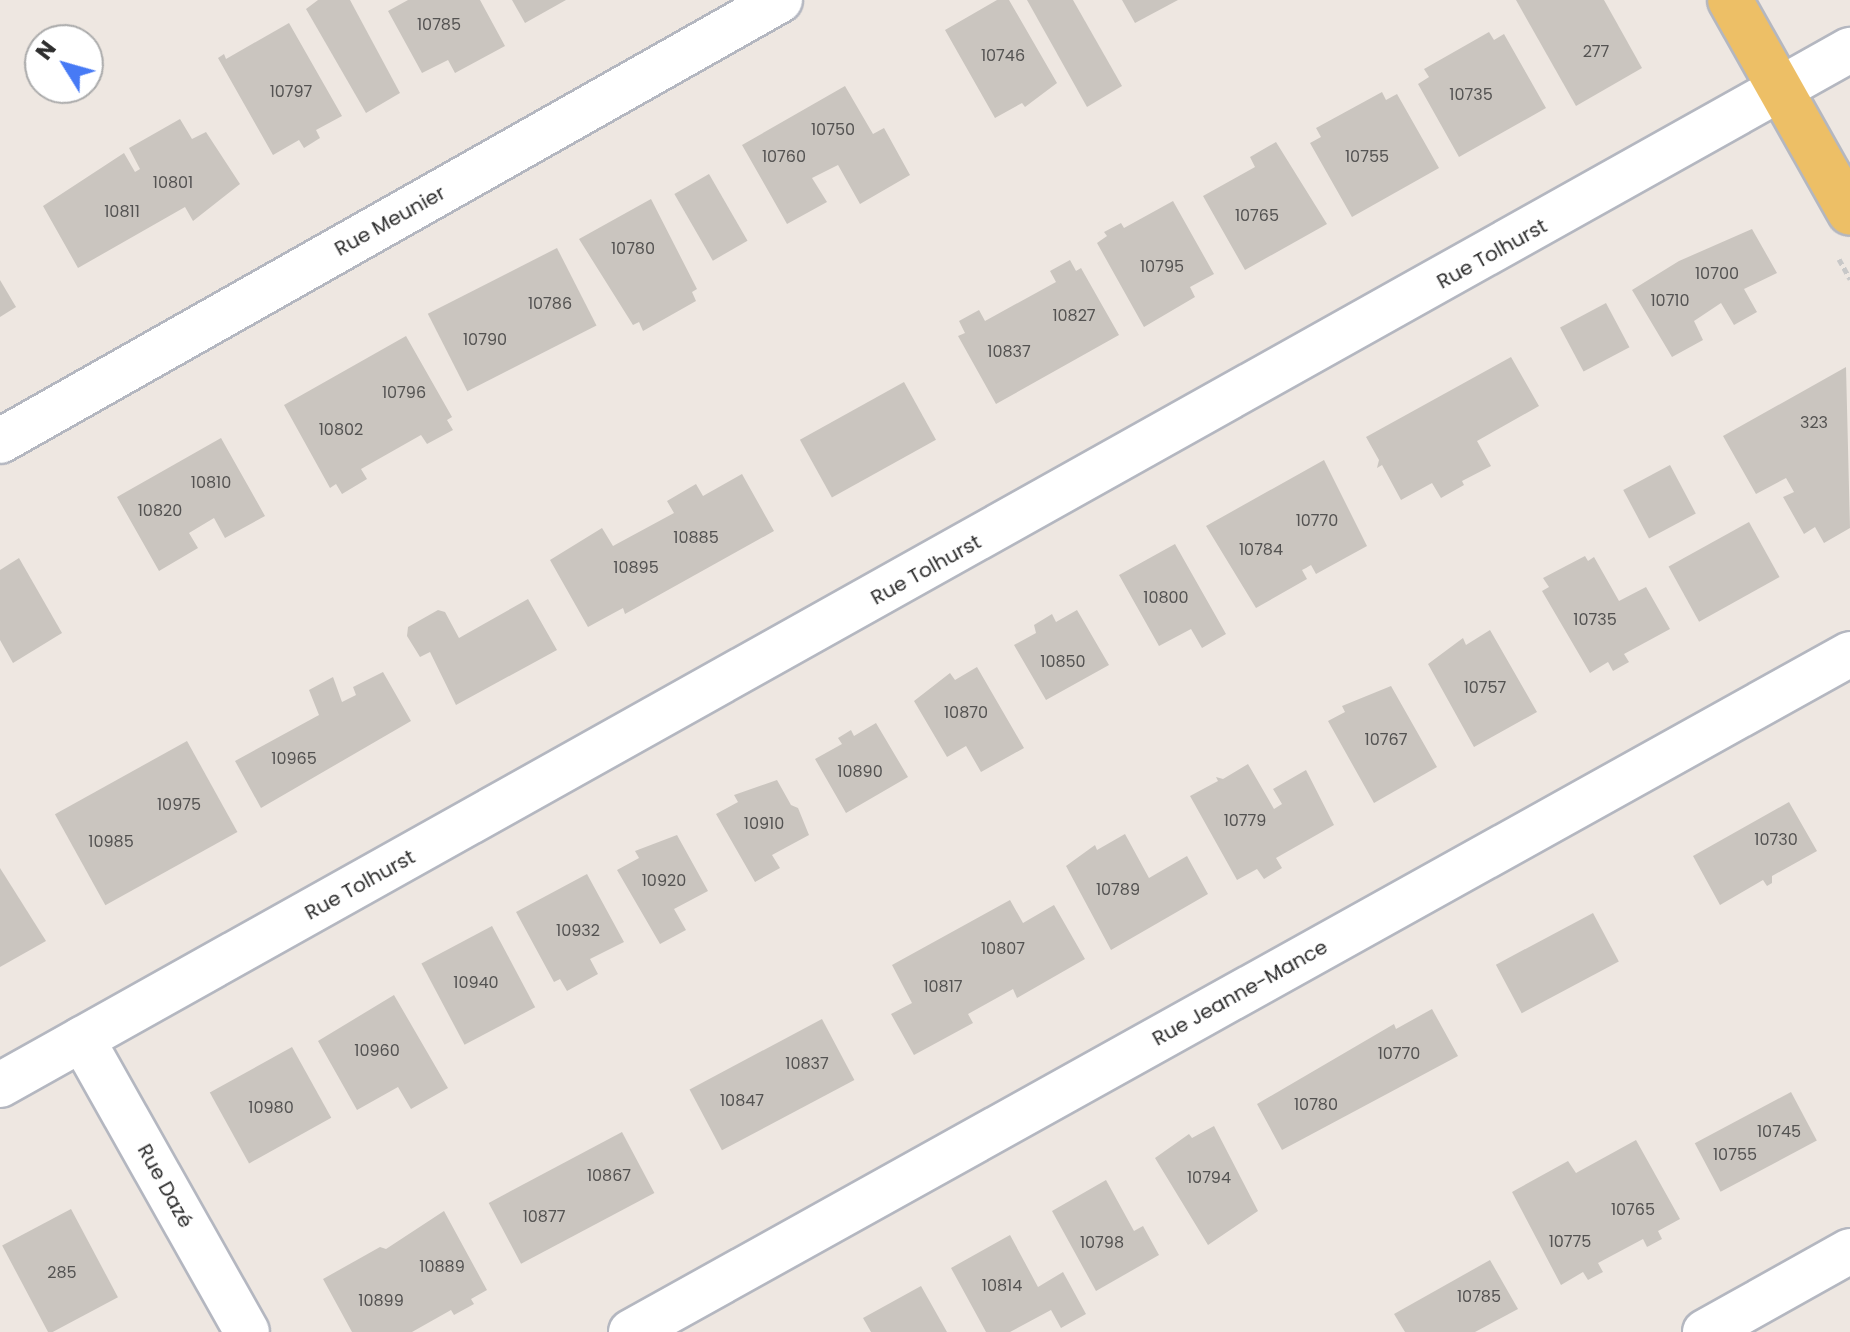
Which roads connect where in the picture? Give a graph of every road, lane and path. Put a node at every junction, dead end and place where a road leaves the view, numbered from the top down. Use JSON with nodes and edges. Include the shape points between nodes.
{"nodes":[{"id":1,"x":780,"y":0,"type":"edge"},
{"id":2,"x":1730,"y":0,"type":"edge"},
{"id":3,"x":1850,"y":50,"type":"edge"},
{"id":4,"x":1781,"y":89,"type":"junction"},
{"id":5,"x":1850,"y":213,"type":"edge"},
{"id":6,"x":0,"y":441,"type":"edge"},
{"id":7,"x":1850,"y":654,"type":"edge"},
{"id":8,"x":82,"y":1039,"type":"junction"},
{"id":9,"x":0,"y":1085,"type":"edge"},
{"id":10,"x":1850,"y":1251,"type":"edge"},
{"id":11,"x":247,"y":1332,"type":"edge"},
{"id":12,"x":631,"y":1332,"type":"edge"},
{"id":13,"x":1705,"y":1332,"type":"edge"}],
"edges":[{"from":1,"to":6,"type":"street","name":"Rue Meunier"},
{"from":2,"to":4,"type":"main road"},
{"from":3,"to":4,"type":"street","name":"Rue Tolhurst"},
{"from":4,"to":5,"type":"main road"},
{"from":4,"to":8,"type":"street","name":"Rue Tolhurst"},
{"from":7,"to":12,"type":"street","name":"Rue Jeanne-Mance"},
{"from":8,"to":9,"type":"street","name":"Rue Tolhurst"},
{"from":8,"to":11,"type":"street","name":"Rue Dazé"},
{"from":10,"to":13,"type":"street"}]}
